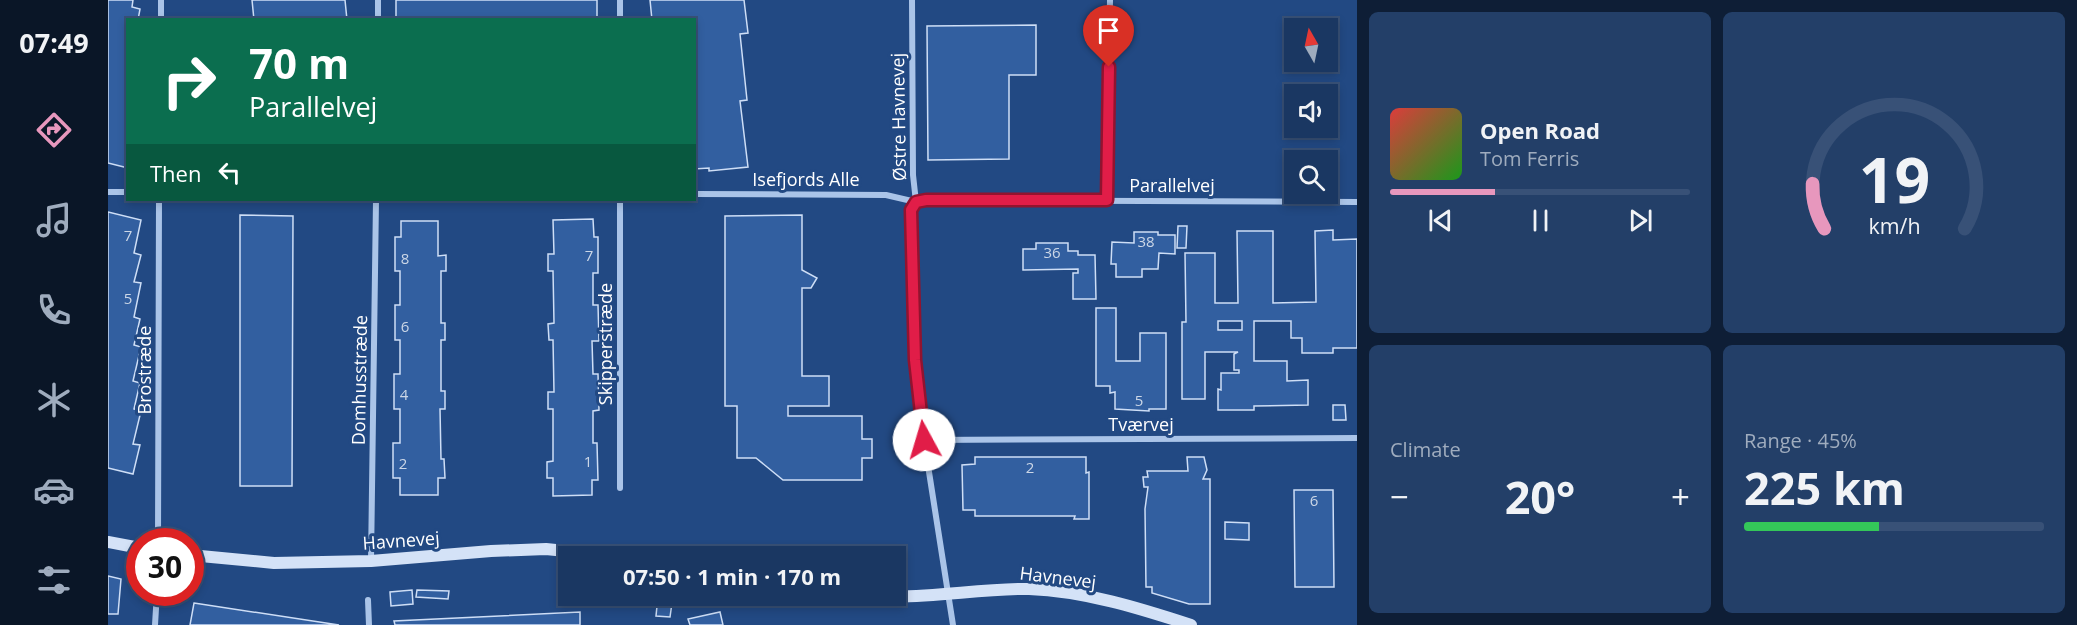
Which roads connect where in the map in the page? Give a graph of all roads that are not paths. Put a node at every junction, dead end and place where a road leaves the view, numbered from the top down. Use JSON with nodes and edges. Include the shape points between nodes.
{"nodes":[{"id":1,"x":161,"y":0,"type":"edge"},
{"id":2,"x":378,"y":0,"type":"edge"},
{"id":3,"x":620,"y":0,"type":"edge"},
{"id":4,"x":912,"y":0,"type":"edge"},
{"id":5,"x":1110,"y":0,"type":"edge"},
{"id":6,"x":161,"y":18,"type":"edge"},
{"id":7,"x":378,"y":18,"type":"edge"},
{"id":8,"x":620,"y":18,"type":"edge"},
{"id":9,"x":108,"y":192,"type":"edge"},
{"id":10,"x":126,"y":192,"type":"edge"},
{"id":11,"x":696,"y":194,"type":"edge"},
{"id":12,"x":1107,"y":200,"type":"junction"},
{"id":13,"x":159,"y":201,"type":"edge"},
{"id":14,"x":376,"y":201,"type":"edge"},
{"id":15,"x":620,"y":201,"type":"edge"},
{"id":16,"x":916,"y":202,"type":"junction"},
{"id":17,"x":1357,"y":202,"type":"edge"},
{"id":18,"x":1357,"y":438,"type":"edge"},
{"id":19,"x":924,"y":440,"type":"junction"},
{"id":20,"x":620,"y":488,"type":"dead end"},
{"id":21,"x":158,"y":528,"type":"edge"},
{"id":22,"x":108,"y":542,"type":"edge"},
{"id":23,"x":126,"y":545,"type":"edge"},
{"id":24,"x":558,"y":550,"type":"edge"},
{"id":25,"x":204,"y":556,"type":"edge"},
{"id":26,"x":371,"y":561,"type":"junction"},
{"id":27,"x":947,"y":594,"type":"junction"},
{"id":28,"x":906,"y":595,"type":"edge"},
{"id":29,"x":368,"y":600,"type":"dead end"},
{"id":30,"x":156,"y":606,"type":"edge"},
{"id":31,"x":155,"y":625,"type":"edge"},
{"id":32,"x":369,"y":625,"type":"edge"},
{"id":33,"x":953,"y":625,"type":"edge"},
{"id":34,"x":1191,"y":625,"type":"edge"}],
"edges":[{"from":1,"to":6,"type":"street"},
{"from":2,"to":7,"type":"street"},
{"from":3,"to":8,"type":"street"},
{"from":4,"to":16,"type":"street","name":"Østre Havnevej"},
{"from":5,"to":12,"type":"street"},
{"from":9,"to":10,"type":"street"},
{"from":11,"to":16,"type":"street","name":"Isefjords Alle","via":[[886,195]]},
{"from":12,"to":16,"type":"street","name":"Parallelvej"},
{"from":12,"to":17,"type":"street","name":"Parallelvej"},
{"from":13,"to":21,"type":"street","name":"Brostræde"},
{"from":14,"to":26,"type":"street","name":"Domhusstræde"},
{"from":15,"to":20,"type":"street","name":"Skipperstræde"},
{"from":16,"to":19,"type":"street","name":"Østre Havnevej","via":[[911,210],[915,360]]},
{"from":18,"to":19,"type":"street","name":"Tværvej"},
{"from":19,"to":27,"type":"street","name":"Østre Havnevej"},
{"from":22,"to":23,"type":"street"},
{"from":24,"to":26,"type":"street","name":"Havnevej","via":[[491,551]]},
{"from":25,"to":26,"type":"street","name":"Havnevej","via":[[274,563]]},
{"from":27,"to":28,"type":"street","name":"Havnevej"},
{"from":27,"to":33,"type":"street","name":"Østre Havnevej"},
{"from":27,"to":34,"type":"street","name":"Havnevej","via":[[1010,589],[1051,591],[1128,605]]},
{"from":29,"to":32,"type":"street"},
{"from":30,"to":31,"type":"street"}]}
